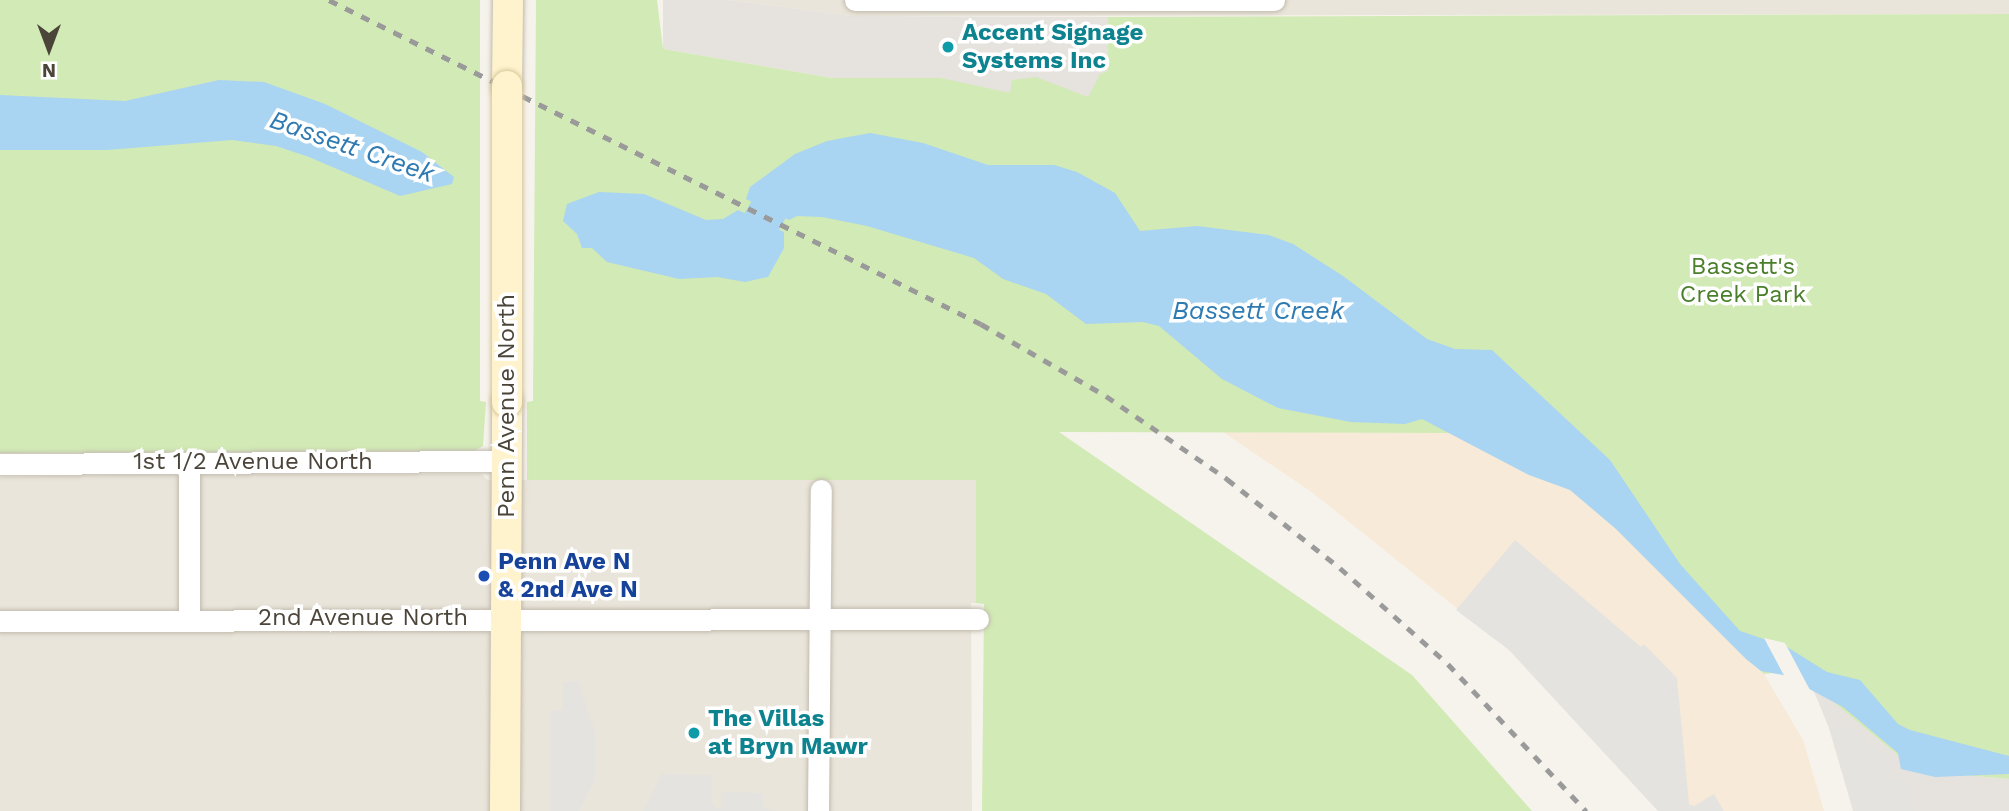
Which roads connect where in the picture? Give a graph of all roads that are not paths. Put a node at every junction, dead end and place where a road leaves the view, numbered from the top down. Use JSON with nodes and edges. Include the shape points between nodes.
{"nodes":[{"id":1,"x":508,"y":0,"type":"edge"},
{"id":2,"x":855,"y":0,"type":"edge"},
{"id":3,"x":1139,"y":0,"type":"edge"},
{"id":4,"x":1274,"y":0,"type":"edge"},
{"id":5,"x":506,"y":461,"type":"junction"},
{"id":6,"x":189,"y":462,"type":"junction"},
{"id":7,"x":0,"y":464,"type":"edge"},
{"id":8,"x":821,"y":490,"type":"dead end"},
{"id":9,"x":506,"y":617,"type":"junction"},
{"id":10,"x":819,"y":617,"type":"junction"},
{"id":11,"x":189,"y":619,"type":"junction"},
{"id":12,"x":978,"y":619,"type":"dead end"},
{"id":13,"x":0,"y":621,"type":"edge"},
{"id":14,"x":505,"y":811,"type":"edge"},
{"id":15,"x":818,"y":811,"type":"edge"}],
"edges":[{"from":1,"to":5,"type":"main road","name":"Penn Avenue North","bridge":true},
{"from":2,"to":3,"type":"street"},
{"from":3,"to":4,"type":"street"},
{"from":5,"to":6,"type":"street","name":"1st 1/2 Avenue North"},
{"from":5,"to":9,"type":"main road","name":"Penn Avenue North"},
{"from":6,"to":7,"type":"street","name":"1st 1/2 Avenue North"},
{"from":6,"to":11,"type":"street"},
{"from":8,"to":10,"type":"street"},
{"from":9,"to":10,"type":"street","name":"2nd Avenue North"},
{"from":9,"to":11,"type":"street","name":"2nd Avenue North"},
{"from":9,"to":14,"type":"main road","name":"Penn Avenue North"},
{"from":10,"to":12,"type":"street","name":"2nd Avenue North"},
{"from":10,"to":15,"type":"street"},
{"from":11,"to":13,"type":"street","name":"2nd Avenue North"}]}
